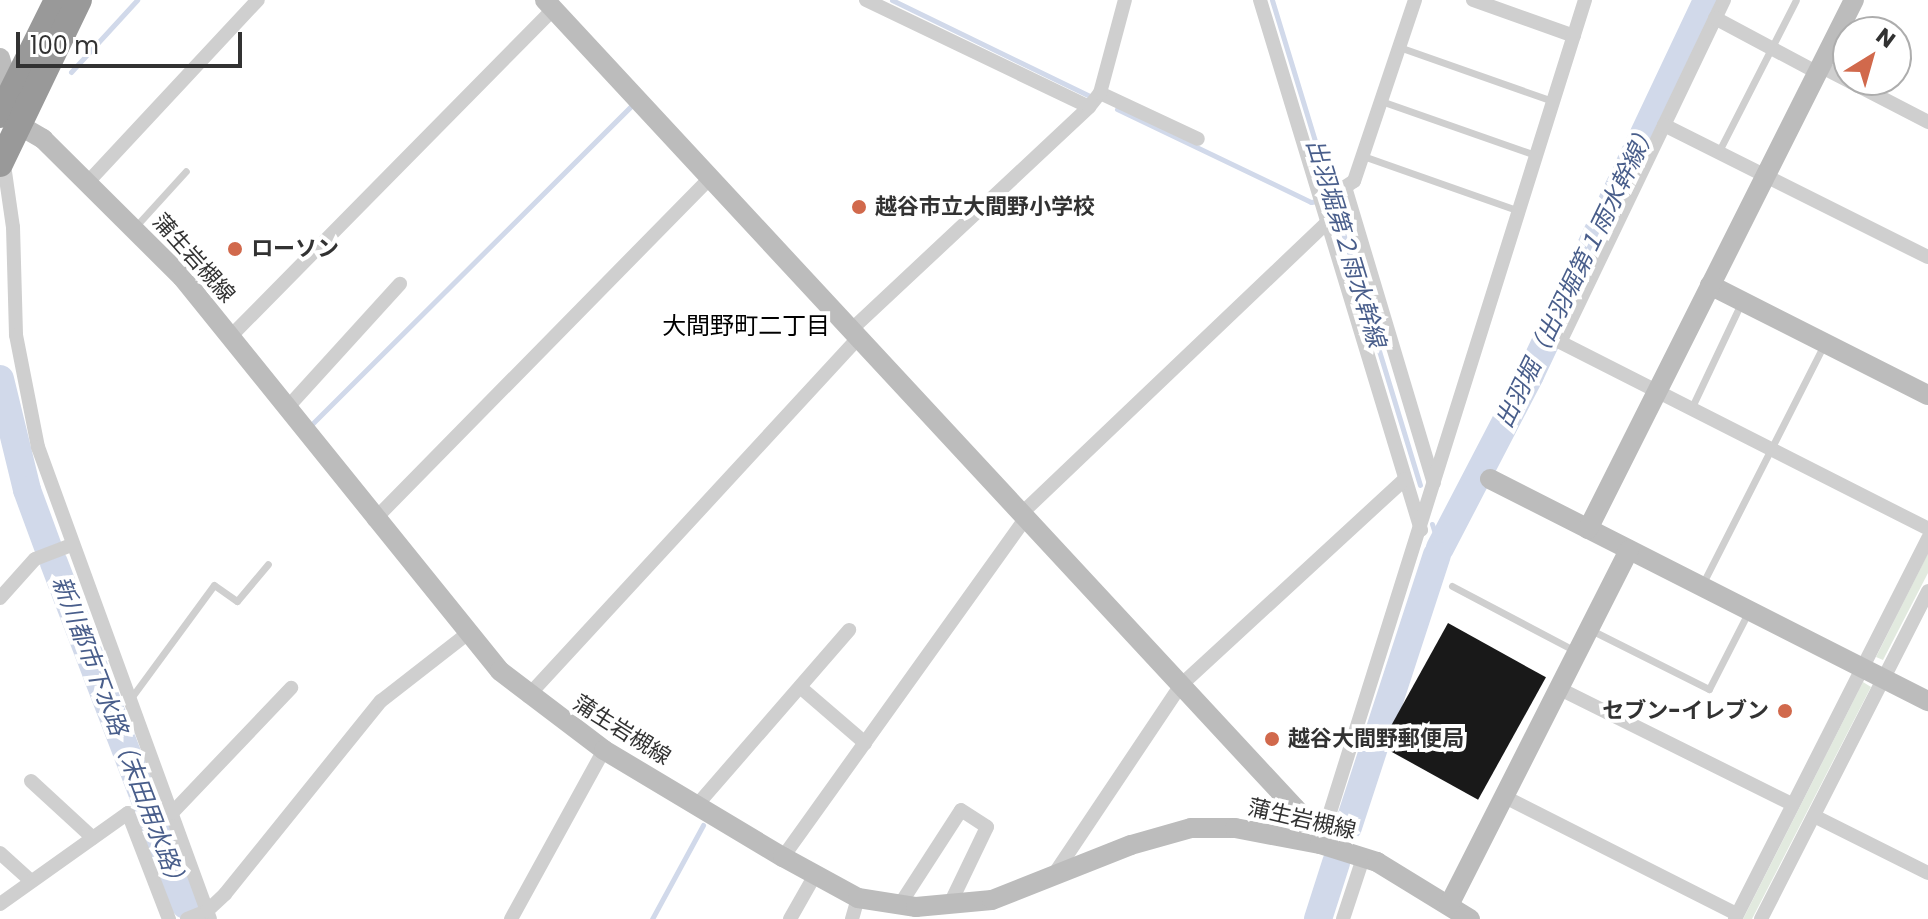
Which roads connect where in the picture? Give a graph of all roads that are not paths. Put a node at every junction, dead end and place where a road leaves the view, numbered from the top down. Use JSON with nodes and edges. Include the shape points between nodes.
{"nodes":[{"id":1,"x":57,"y":0,"type":"edge"},
{"id":2,"x":79,"y":0,"type":"edge"},
{"id":3,"x":258,"y":0,"type":"edge"},
{"id":4,"x":1125,"y":0,"type":"edge"},
{"id":5,"x":1260,"y":0,"type":"edge"},
{"id":6,"x":1415,"y":0,"type":"edge"},
{"id":7,"x":1473,"y":0,"type":"edge"},
{"id":8,"x":1585,"y":0,"type":"edge"},
{"id":9,"x":1724,"y":0,"type":"edge"},
{"id":10,"x":1796,"y":0,"type":"edge"},
{"id":11,"x":1854,"y":0,"type":"edge"},
{"id":12,"x":871,"y":1,"type":"edge"},
{"id":13,"x":549,"y":4,"type":"edge"},
{"id":14,"x":1715,"y":18,"type":"junction"},
{"id":15,"x":1574,"y":36,"type":"junction"},
{"id":16,"x":1399,"y":47,"type":"junction"},
{"id":17,"x":1771,"y":49,"type":"junction"},
{"id":18,"x":0,"y":58,"type":"edge"},
{"id":19,"x":1818,"y":69,"type":"junction"},
{"id":20,"x":1100,"y":93,"type":"junction"},
{"id":21,"x":1381,"y":101,"type":"junction"},
{"id":22,"x":1554,"y":102,"type":"junction"},
{"id":23,"x":1089,"y":107,"type":"junction"},
{"id":24,"x":10,"y":111,"type":"edge"},
{"id":25,"x":1928,"y":122,"type":"edge"},
{"id":26,"x":1664,"y":125,"type":"junction"},
{"id":27,"x":1198,"y":139,"type":"dead end"},
{"id":28,"x":1719,"y":152,"type":"junction"},
{"id":29,"x":1363,"y":156,"type":"junction"},
{"id":30,"x":1538,"y":156,"type":"junction"},
{"id":31,"x":1,"y":161,"type":"edge"},
{"id":32,"x":186,"y":171,"type":"dead end"},
{"id":33,"x":1765,"y":176,"type":"junction"},
{"id":34,"x":710,"y":178,"type":"junction"},
{"id":35,"x":88,"y":182,"type":"junction"},
{"id":36,"x":1521,"y":212,"type":"junction"},
{"id":37,"x":1326,"y":224,"type":"junction"},
{"id":38,"x":135,"y":227,"type":"junction"},
{"id":39,"x":1928,"y":257,"type":"edge"},
{"id":40,"x":400,"y":284,"type":"dead end"},
{"id":41,"x":1710,"y":285,"type":"junction"},
{"id":42,"x":6,"y":299,"type":"edge"},
{"id":43,"x":1742,"y":301,"type":"junction"},
{"id":44,"x":856,"y":333,"type":"junction"},
{"id":45,"x":230,"y":337,"type":"junction"},
{"id":46,"x":1825,"y":343,"type":"junction"},
{"id":47,"x":1656,"y":390,"type":"junction"},
{"id":48,"x":1928,"y":395,"type":"edge"},
{"id":49,"x":287,"y":408,"type":"junction"},
{"id":50,"x":1691,"y":409,"type":"junction"},
{"id":51,"x":1770,"y":449,"type":"junction"},
{"id":52,"x":1405,"y":479,"type":"junction"},
{"id":53,"x":1490,"y":479,"type":"dead end"},
{"id":54,"x":1435,"y":484,"type":"junction"},
{"id":55,"x":1024,"y":515,"type":"junction"},
{"id":56,"x":374,"y":520,"type":"junction"},
{"id":57,"x":1588,"y":529,"type":"junction"},
{"id":58,"x":1928,"y":529,"type":"edge"},
{"id":59,"x":1421,"y":531,"type":"junction"},
{"id":60,"x":1928,"y":538,"type":"edge"},
{"id":61,"x":71,"y":545,"type":"junction"},
{"id":62,"x":1629,"y":550,"type":"junction"},
{"id":63,"x":268,"y":564,"type":"dead end"},
{"id":64,"x":1452,"y":586,"type":"dead end"},
{"id":65,"x":1701,"y":587,"type":"junction"},
{"id":66,"x":1928,"y":591,"type":"edge"},
{"id":67,"x":0,"y":598,"type":"edge"},
{"id":68,"x":1749,"y":611,"type":"junction"},
{"id":69,"x":1589,"y":629,"type":"junction"},
{"id":70,"x":849,"y":630,"type":"dead end"},
{"id":71,"x":467,"y":634,"type":"junction"},
{"id":72,"x":1577,"y":652,"type":"junction"},
{"id":73,"x":1863,"y":668,"type":"junction"},
{"id":74,"x":1883,"y":678,"type":"junction"},
{"id":75,"x":1181,"y":685,"type":"junction"},
{"id":76,"x":800,"y":687,"type":"junction"},
{"id":77,"x":291,"y":688,"type":"dead end"},
{"id":78,"x":1558,"y":688,"type":"junction"},
{"id":79,"x":528,"y":696,"type":"junction"},
{"id":80,"x":130,"y":700,"type":"junction"},
{"id":81,"x":1928,"y":701,"type":"edge"},
{"id":82,"x":865,"y":743,"type":"junction"},
{"id":83,"x":604,"y":750,"type":"junction"},
{"id":84,"x":31,"y":781,"type":"dead end"},
{"id":85,"x":1503,"y":796,"type":"junction"},
{"id":86,"x":1792,"y":804,"type":"junction"},
{"id":87,"x":697,"y":805,"type":"junction"},
{"id":88,"x":172,"y":813,"type":"junction"},
{"id":89,"x":1814,"y":816,"type":"junction"},
{"id":90,"x":93,"y":838,"type":"junction"},
{"id":91,"x":1319,"y":844,"type":"junction"},
{"id":92,"x":0,"y":853,"type":"edge"},
{"id":93,"x":783,"y":857,"type":"junction"},
{"id":94,"x":1363,"y":858,"type":"junction"},
{"id":95,"x":1928,"y":873,"type":"edge"},
{"id":96,"x":815,"y":875,"type":"junction"},
{"id":97,"x":1053,"y":876,"type":"junction"},
{"id":98,"x":31,"y":881,"type":"junction"},
{"id":99,"x":858,"y":898,"type":"junction"},
{"id":100,"x":0,"y":904,"type":"edge"},
{"id":101,"x":950,"y":904,"type":"junction"},
{"id":102,"x":1449,"y":905,"type":"junction"},
{"id":103,"x":899,"y":906,"type":"junction"},
{"id":104,"x":209,"y":915,"type":"edge"},
{"id":105,"x":1736,"y":917,"type":"edge"},
{"id":106,"x":169,"y":919,"type":"edge"},
{"id":107,"x":187,"y":919,"type":"edge"},
{"id":108,"x":511,"y":919,"type":"edge"},
{"id":109,"x":790,"y":919,"type":"edge"},
{"id":110,"x":852,"y":919,"type":"edge"},
{"id":111,"x":1343,"y":919,"type":"edge"},
{"id":112,"x":1470,"y":919,"type":"edge"},
{"id":113,"x":1761,"y":919,"type":"edge"}],
"edges":[{"from":1,"to":24,"type":"highway"},
{"from":2,"to":24,"type":"highway"},
{"from":3,"to":35,"type":"street"},
{"from":4,"to":20,"type":"street"},
{"from":5,"to":37,"type":"street"},
{"from":6,"to":16,"type":"street"},
{"from":7,"to":15,"type":"street"},
{"from":8,"to":15,"type":"street"},
{"from":9,"to":14,"type":"street"},
{"from":10,"to":17,"type":"lane"},
{"from":11,"to":19,"type":"street"},
{"from":12,"to":23,"type":"street"},
{"from":13,"to":34,"type":"street"},
{"from":13,"to":45,"type":"street"},
{"from":14,"to":17,"type":"street"},
{"from":14,"to":26,"type":"street"},
{"from":15,"to":22,"type":"street"},
{"from":16,"to":21,"type":"street"},
{"from":16,"to":22,"type":"lane"},
{"from":17,"to":19,"type":"street"},
{"from":17,"to":28,"type":"lane"},
{"from":18,"to":24,"type":"street"},
{"from":19,"to":25,"type":"street"},
{"from":19,"to":33,"type":"street"},
{"from":20,"to":23,"type":"street"},
{"from":20,"to":27,"type":"street"},
{"from":21,"to":29,"type":"street"},
{"from":21,"to":30,"type":"lane"},
{"from":22,"to":30,"type":"street"},
{"from":23,"to":44,"type":"street"},
{"from":24,"to":31,"type":"highway"},
{"from":24,"to":35,"type":"street","name":"蒲生岩槻線"},
{"from":26,"to":28,"type":"street"},
{"from":26,"to":47,"type":"street","via":[[1560,342]]},
{"from":28,"to":33,"type":"street"},
{"from":29,"to":36,"type":"lane"},
{"from":29,"to":54,"type":"street","via":[[1354,181],[1345,187]]},
{"from":30,"to":36,"type":"street"},
{"from":31,"to":42,"type":"street","via":[[13,227]]},
{"from":32,"to":38,"type":"lane"},
{"from":33,"to":39,"type":"street"},
{"from":33,"to":41,"type":"street"},
{"from":34,"to":44,"type":"street"},
{"from":34,"to":56,"type":"street"},
{"from":35,"to":38,"type":"street","name":"蒲生岩槻線"},
{"from":36,"to":54,"type":"street"},
{"from":37,"to":52,"type":"street"},
{"from":37,"to":55,"type":"street"},
{"from":38,"to":45,"type":"street","name":"蒲生岩槻線"},
{"from":40,"to":49,"type":"street"},
{"from":41,"to":43,"type":"street"},
{"from":41,"to":47,"type":"street"},
{"from":42,"to":61,"type":"street","via":[[27,403]]},
{"from":43,"to":46,"type":"street"},
{"from":43,"to":50,"type":"lane"},
{"from":44,"to":55,"type":"street"},
{"from":44,"to":79,"type":"street"},
{"from":45,"to":49,"type":"street","name":"蒲生岩槻線"},
{"from":46,"to":48,"type":"street"},
{"from":46,"to":51,"type":"lane"},
{"from":47,"to":50,"type":"street"},
{"from":47,"to":57,"type":"street"},
{"from":49,"to":56,"type":"street","name":"蒲生岩槻線"},
{"from":50,"to":51,"type":"street"},
{"from":51,"to":58,"type":"street"},
{"from":51,"to":65,"type":"lane"},
{"from":52,"to":59,"type":"street"},
{"from":52,"to":75,"type":"street"},
{"from":53,"to":57,"type":"street"},
{"from":54,"to":59,"type":"street"},
{"from":55,"to":75,"type":"street"},
{"from":55,"to":82,"type":"street"},
{"from":56,"to":71,"type":"street","name":"蒲生岩槻線"},
{"from":57,"to":62,"type":"street"},
{"from":59,"to":91,"type":"street"},
{"from":60,"to":73,"type":"street"},
{"from":61,"to":67,"type":"street","via":[[35,559]]},
{"from":61,"to":80,"type":"street"},
{"from":62,"to":65,"type":"street"},
{"from":62,"to":69,"type":"street"},
{"from":63,"to":80,"type":"lane","via":[[237,601],[214,585]]},
{"from":64,"to":72,"type":"lane"},
{"from":65,"to":68,"type":"street"},
{"from":66,"to":74,"type":"street"},
{"from":68,"to":69,"type":"lane","via":[[1709,689]]},
{"from":68,"to":73,"type":"street"},
{"from":69,"to":72,"type":"street"},
{"from":70,"to":76,"type":"street"},
{"from":71,"to":79,"type":"street","name":"蒲生岩槻線"},
{"from":71,"to":104,"type":"street","via":[[381,701]]},
{"from":72,"to":78,"type":"street"},
{"from":73,"to":74,"type":"street"},
{"from":73,"to":86,"type":"street"},
{"from":74,"to":81,"type":"street"},
{"from":74,"to":89,"type":"street"},
{"from":75,"to":91,"type":"street","via":[[1314,829]]},
{"from":75,"to":97,"type":"street"},
{"from":76,"to":82,"type":"street"},
{"from":76,"to":87,"type":"street"},
{"from":77,"to":88,"type":"street"},
{"from":78,"to":85,"type":"street"},
{"from":78,"to":86,"type":"street"},
{"from":79,"to":83,"type":"street","name":"蒲生岩槻線"},
{"from":80,"to":88,"type":"street"},
{"from":82,"to":93,"type":"street"},
{"from":83,"to":87,"type":"street","name":"蒲生岩槻線"},
{"from":83,"to":108,"type":"street"},
{"from":84,"to":90,"type":"street"},
{"from":85,"to":102,"type":"street"},
{"from":85,"to":105,"type":"street"},
{"from":86,"to":105,"type":"street"},
{"from":87,"to":93,"type":"street","name":"蒲生岩槻線"},
{"from":88,"to":104,"type":"street"},
{"from":89,"to":95,"type":"street"},
{"from":89,"to":113,"type":"street"},
{"from":90,"to":98,"type":"street"},
{"from":90,"to":106,"type":"street","via":[[128,813]]},
{"from":91,"to":94,"type":"street","name":"蒲生岩槻線"},
{"from":91,"to":97,"type":"street","name":"蒲生岩槻線","via":[[1267,831],[1191,828]]},
{"from":92,"to":98,"type":"street"},
{"from":93,"to":96,"type":"street","name":"蒲生岩槻線"},
{"from":94,"to":102,"type":"street","name":"蒲生岩槻線"},
{"from":94,"to":111,"type":"street"},
{"from":96,"to":99,"type":"street","name":"蒲生岩槻線"},
{"from":96,"to":109,"type":"street"},
{"from":97,"to":101,"type":"street","name":"蒲生岩槻線","via":[[992,900]]},
{"from":98,"to":100,"type":"street"},
{"from":99,"to":103,"type":"street","name":"蒲生岩槻線"},
{"from":99,"to":110,"type":"street"},
{"from":101,"to":103,"type":"street","name":"蒲生岩槻線"},
{"from":101,"to":103,"type":"street","via":[[987,827],[961,810]]},
{"from":102,"to":112,"type":"street","name":"蒲生岩槻線"},
{"from":104,"to":107,"type":"street"}]}
